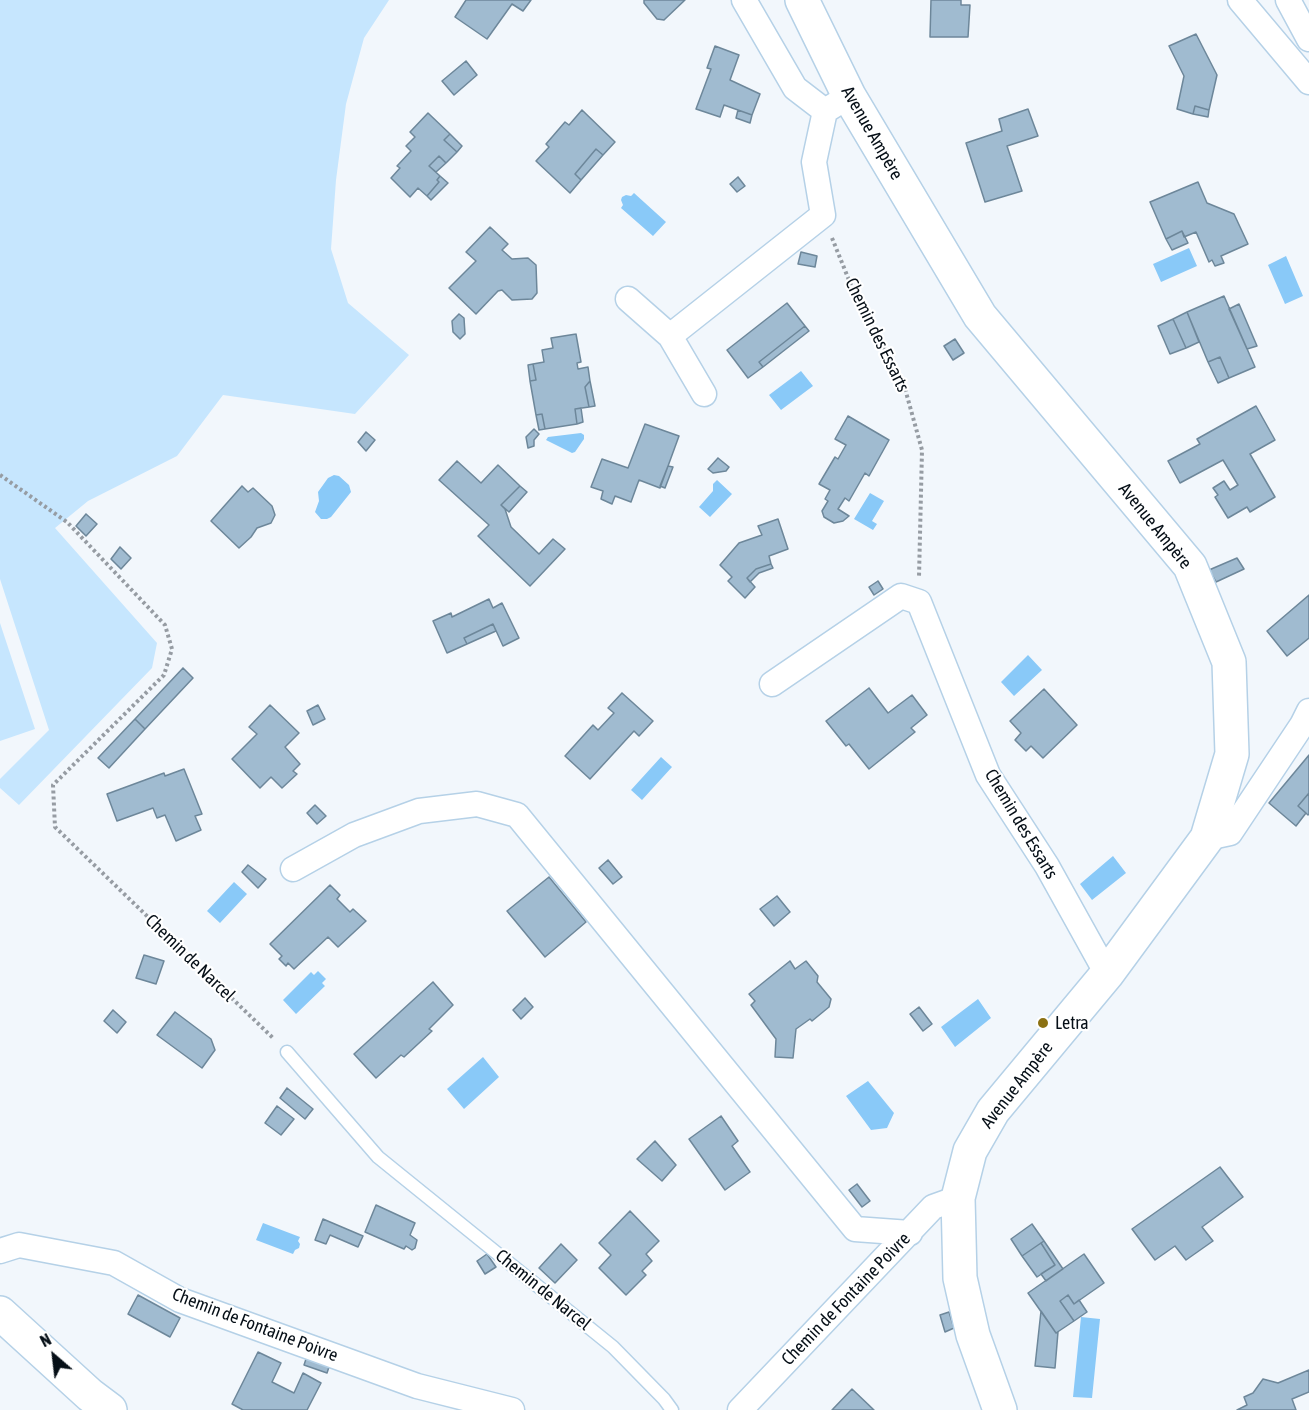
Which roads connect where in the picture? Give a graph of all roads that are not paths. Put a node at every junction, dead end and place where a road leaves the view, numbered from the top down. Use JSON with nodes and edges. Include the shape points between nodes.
{"nodes":[{"id":1,"x":744,"y":0,"type":"edge"},
{"id":2,"x":802,"y":0,"type":"edge"},
{"id":3,"x":1240,"y":0,"type":"edge"},
{"id":4,"x":1288,"y":0,"type":"edge"},
{"id":5,"x":1309,"y":39,"type":"edge"},
{"id":6,"x":1309,"y":82,"type":"edge"},
{"id":7,"x":837,"y":103,"type":"junction"},
{"id":8,"x":628,"y":299,"type":"dead end"},
{"id":9,"x":670,"y":336,"type":"junction"},
{"id":10,"x":704,"y":394,"type":"dead end"},
{"id":11,"x":772,"y":684,"type":"dead end"},
{"id":12,"x":1309,"y":711,"type":"edge"},
{"id":13,"x":1207,"y":838,"type":"junction"},
{"id":14,"x":293,"y":869,"type":"dead end"},
{"id":15,"x":1107,"y":974,"type":"junction"},
{"id":16,"x":287,"y":1052,"type":"road end"},
{"id":17,"x":958,"y":1198,"type":"junction"},
{"id":18,"x":910,"y":1233,"type":"junction"},
{"id":19,"x":0,"y":1251,"type":"edge"},
{"id":20,"x":0,"y":1313,"type":"edge"},
{"id":21,"x":110,"y":1410,"type":"edge"},
{"id":22,"x":512,"y":1410,"type":"edge"},
{"id":23,"x":672,"y":1410,"type":"edge"},
{"id":24,"x":740,"y":1410,"type":"edge"},
{"id":25,"x":1000,"y":1410,"type":"edge"}],
"edges":[{"from":1,"to":7,"type":"street","via":[[795,88]]},
{"from":2,"to":7,"type":"main road","name":"Avenue Ampère"},
{"from":3,"to":6,"type":"street"},
{"from":4,"to":5,"type":"street"},
{"from":7,"to":9,"type":"street","via":[[814,162],[822,215]]},
{"from":7,"to":13,"type":"main road","name":"Avenue Ampère","via":[[980,316],[1190,566],[1229,662],[1232,754]]},
{"from":8,"to":9,"type":"street"},
{"from":9,"to":10,"type":"street"},
{"from":11,"to":15,"type":"street","name":"Chemin des Essarts","via":[[901,596],[919,602],[988,775],[1047,866]]},
{"from":12,"to":13,"type":"street","via":[[1230,833]]},
{"from":13,"to":15,"type":"main road","name":"Avenue Ampère"},
{"from":14,"to":18,"type":"street","via":[[354,835],[419,811],[477,804],[517,815],[855,1229]]},
{"from":15,"to":17,"type":"main road","name":"Avenue Ampère","via":[[993,1111],[970,1151]]},
{"from":16,"to":23,"type":"lane","name":"Chemin de Narcel","via":[[378,1157],[613,1347]]},
{"from":17,"to":18,"type":"street","name":"Chemin de Fontaine Poivre","via":[[933,1207]]},
{"from":17,"to":25,"type":"main road","name":"Avenue Ampère","via":[[960,1278],[973,1335]]},
{"from":18,"to":24,"type":"street","name":"Chemin de Fontaine Poivre"},
{"from":19,"to":22,"type":"street","name":"Chemin de Fontaine Poivre","via":[[19,1245],[114,1263],[180,1300],[417,1386]]},
{"from":20,"to":21,"type":"main road"}]}
